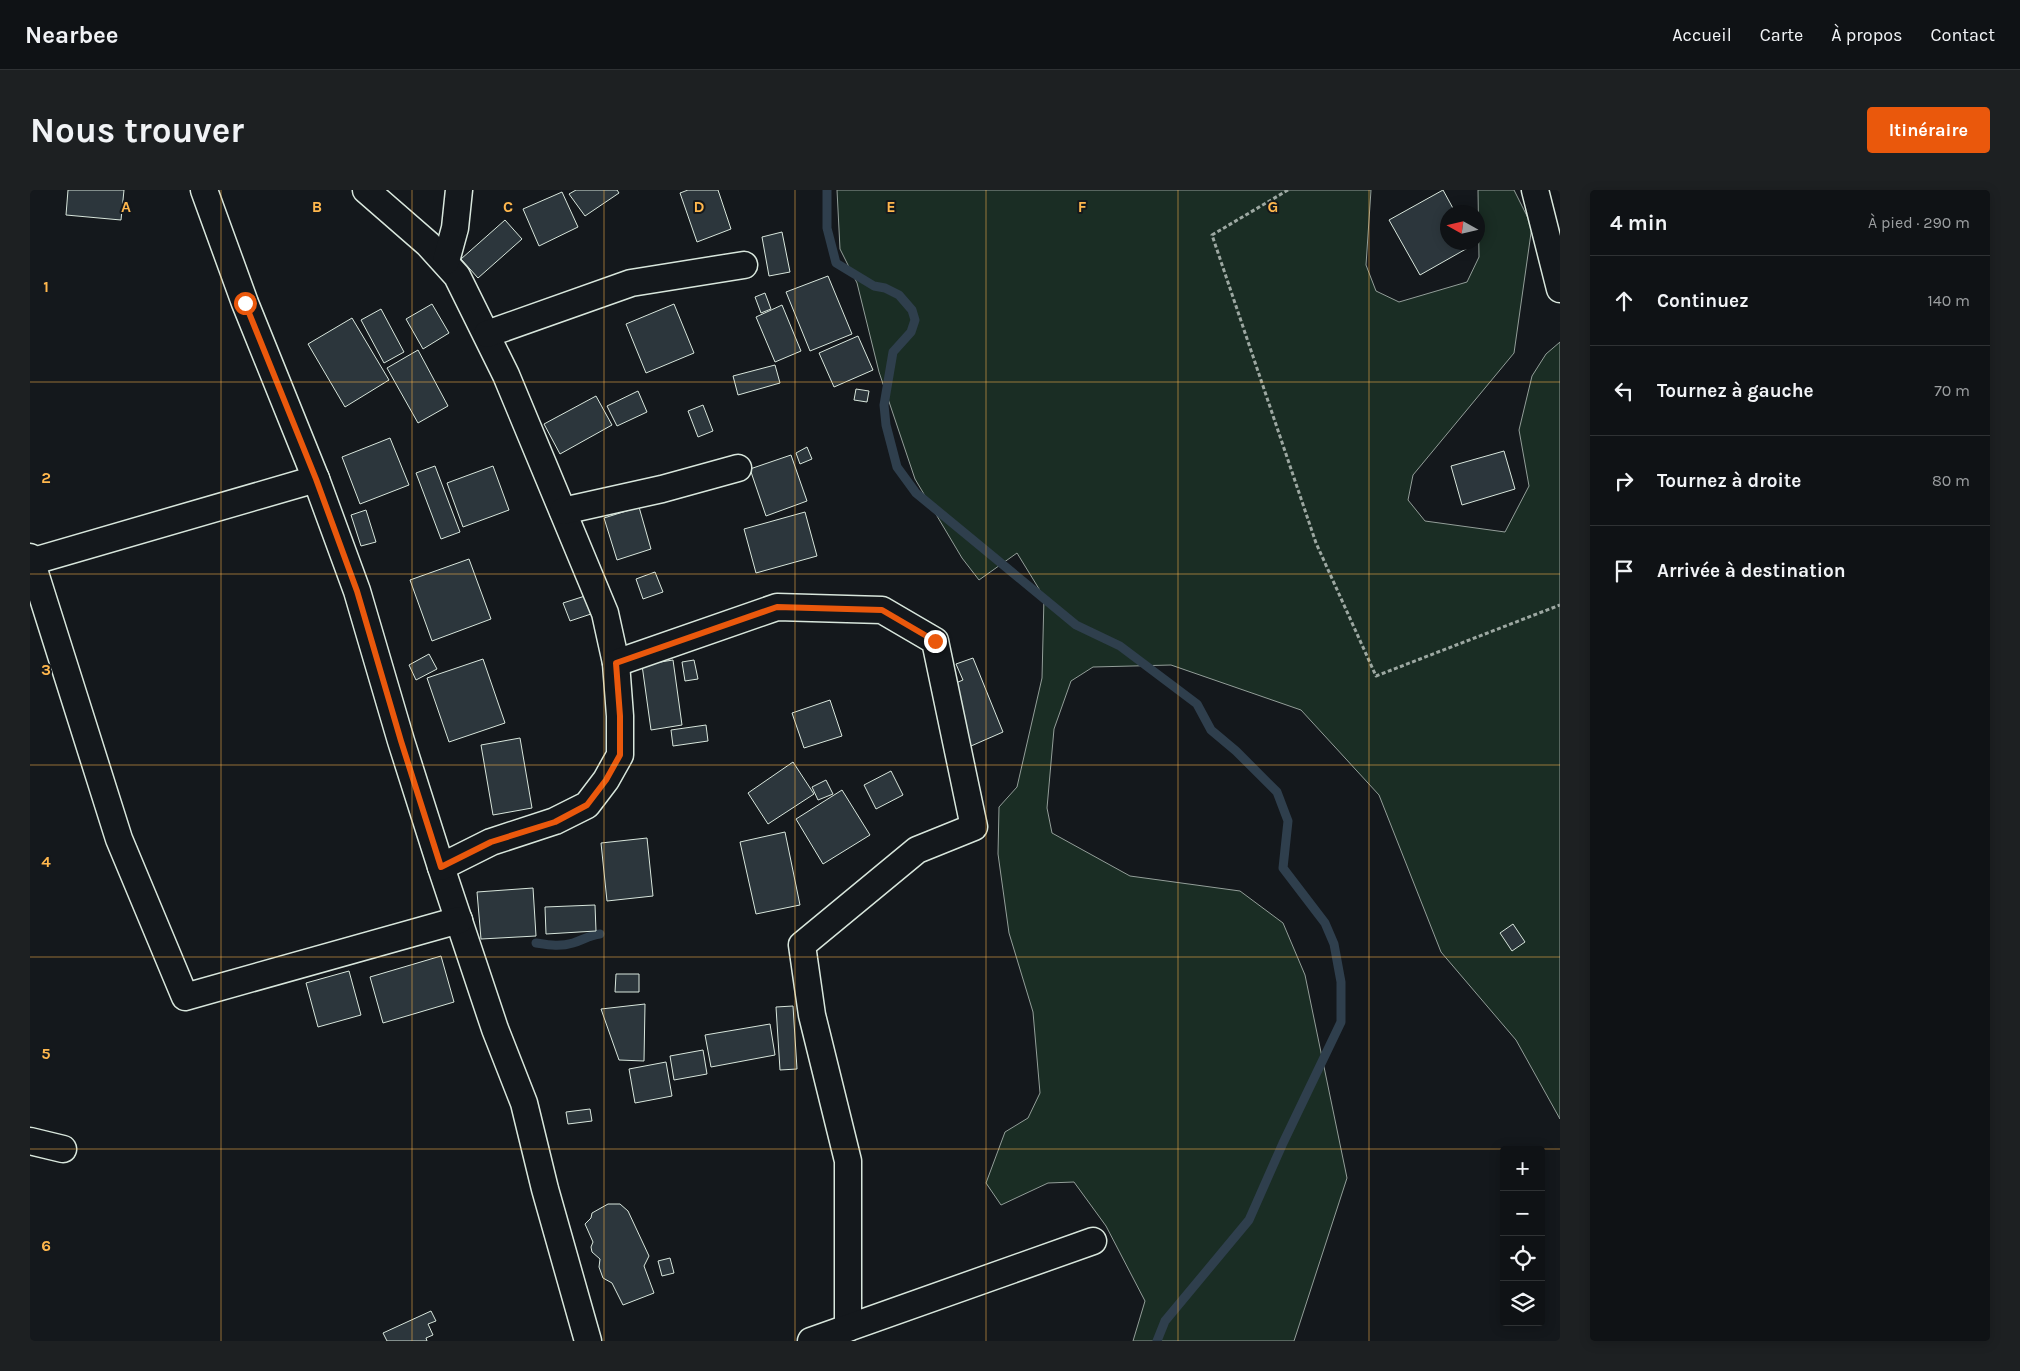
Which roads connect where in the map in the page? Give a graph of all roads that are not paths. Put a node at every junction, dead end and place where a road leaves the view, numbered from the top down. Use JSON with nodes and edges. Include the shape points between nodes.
{"nodes":[{"id":1,"x":204,"y":190,"type":"edge"},
{"id":2,"x":366,"y":190,"type":"edge"},
{"id":3,"x":459,"y":190,"type":"edge"},
{"id":4,"x":1535,"y":190,"type":"edge"},
{"id":5,"x":446,"y":261,"type":"junction"},
{"id":6,"x":744,"y":265,"type":"dead end"},
{"id":7,"x":1560,"y":289,"type":"edge"},
{"id":8,"x":487,"y":334,"type":"junction"},
{"id":9,"x":738,"y":468,"type":"dead end"},
{"id":10,"x":316,"y":479,"type":"junction"},
{"id":11,"x":563,"y":511,"type":"junction"},
{"id":12,"x":30,"y":560,"type":"edge"},
{"id":13,"x":616,"y":663,"type":"junction"},
{"id":14,"x":441,"y":867,"type":"junction"},
{"id":15,"x":459,"y":920,"type":"junction"},
{"id":16,"x":30,"y":1141,"type":"edge"},
{"id":17,"x":63,"y":1149,"type":"dead end"},
{"id":18,"x":1093,"y":1241,"type":"dead end"},
{"id":19,"x":848,"y":1328,"type":"junction"},
{"id":20,"x":588,"y":1341,"type":"edge"},
{"id":21,"x":810,"y":1341,"type":"edge"}],
"edges":[{"from":1,"to":10,"type":"street","via":[[245,303]]},
{"from":2,"to":5,"type":"street"},
{"from":3,"to":5,"type":"street","via":[[455,228]]},
{"from":4,"to":7,"type":"street"},
{"from":5,"to":8,"type":"street"},
{"from":6,"to":8,"type":"street","via":[[631,283]]},
{"from":8,"to":11,"type":"street"},
{"from":9,"to":11,"type":"street"},
{"from":10,"to":12,"type":"street"},
{"from":10,"to":14,"type":"street","via":[[357,591]]},
{"from":11,"to":13,"type":"street","via":[[605,613]]},
{"from":12,"to":15,"type":"street","via":[[119,839],[185,997]]},
{"from":13,"to":14,"type":"street","via":[[620,755],[587,805],[555,822],[491,842]]},
{"from":13,"to":19,"type":"street","via":[[777,607],[882,610],[935,641],[974,827],[917,850],[802,946],[812,1015],[848,1161]]},
{"from":14,"to":15,"type":"street"},
{"from":15,"to":20,"type":"street","via":[[495,1029],[524,1103]]},
{"from":16,"to":17,"type":"street"},
{"from":18,"to":19,"type":"street"},
{"from":19,"to":21,"type":"street"}]}
